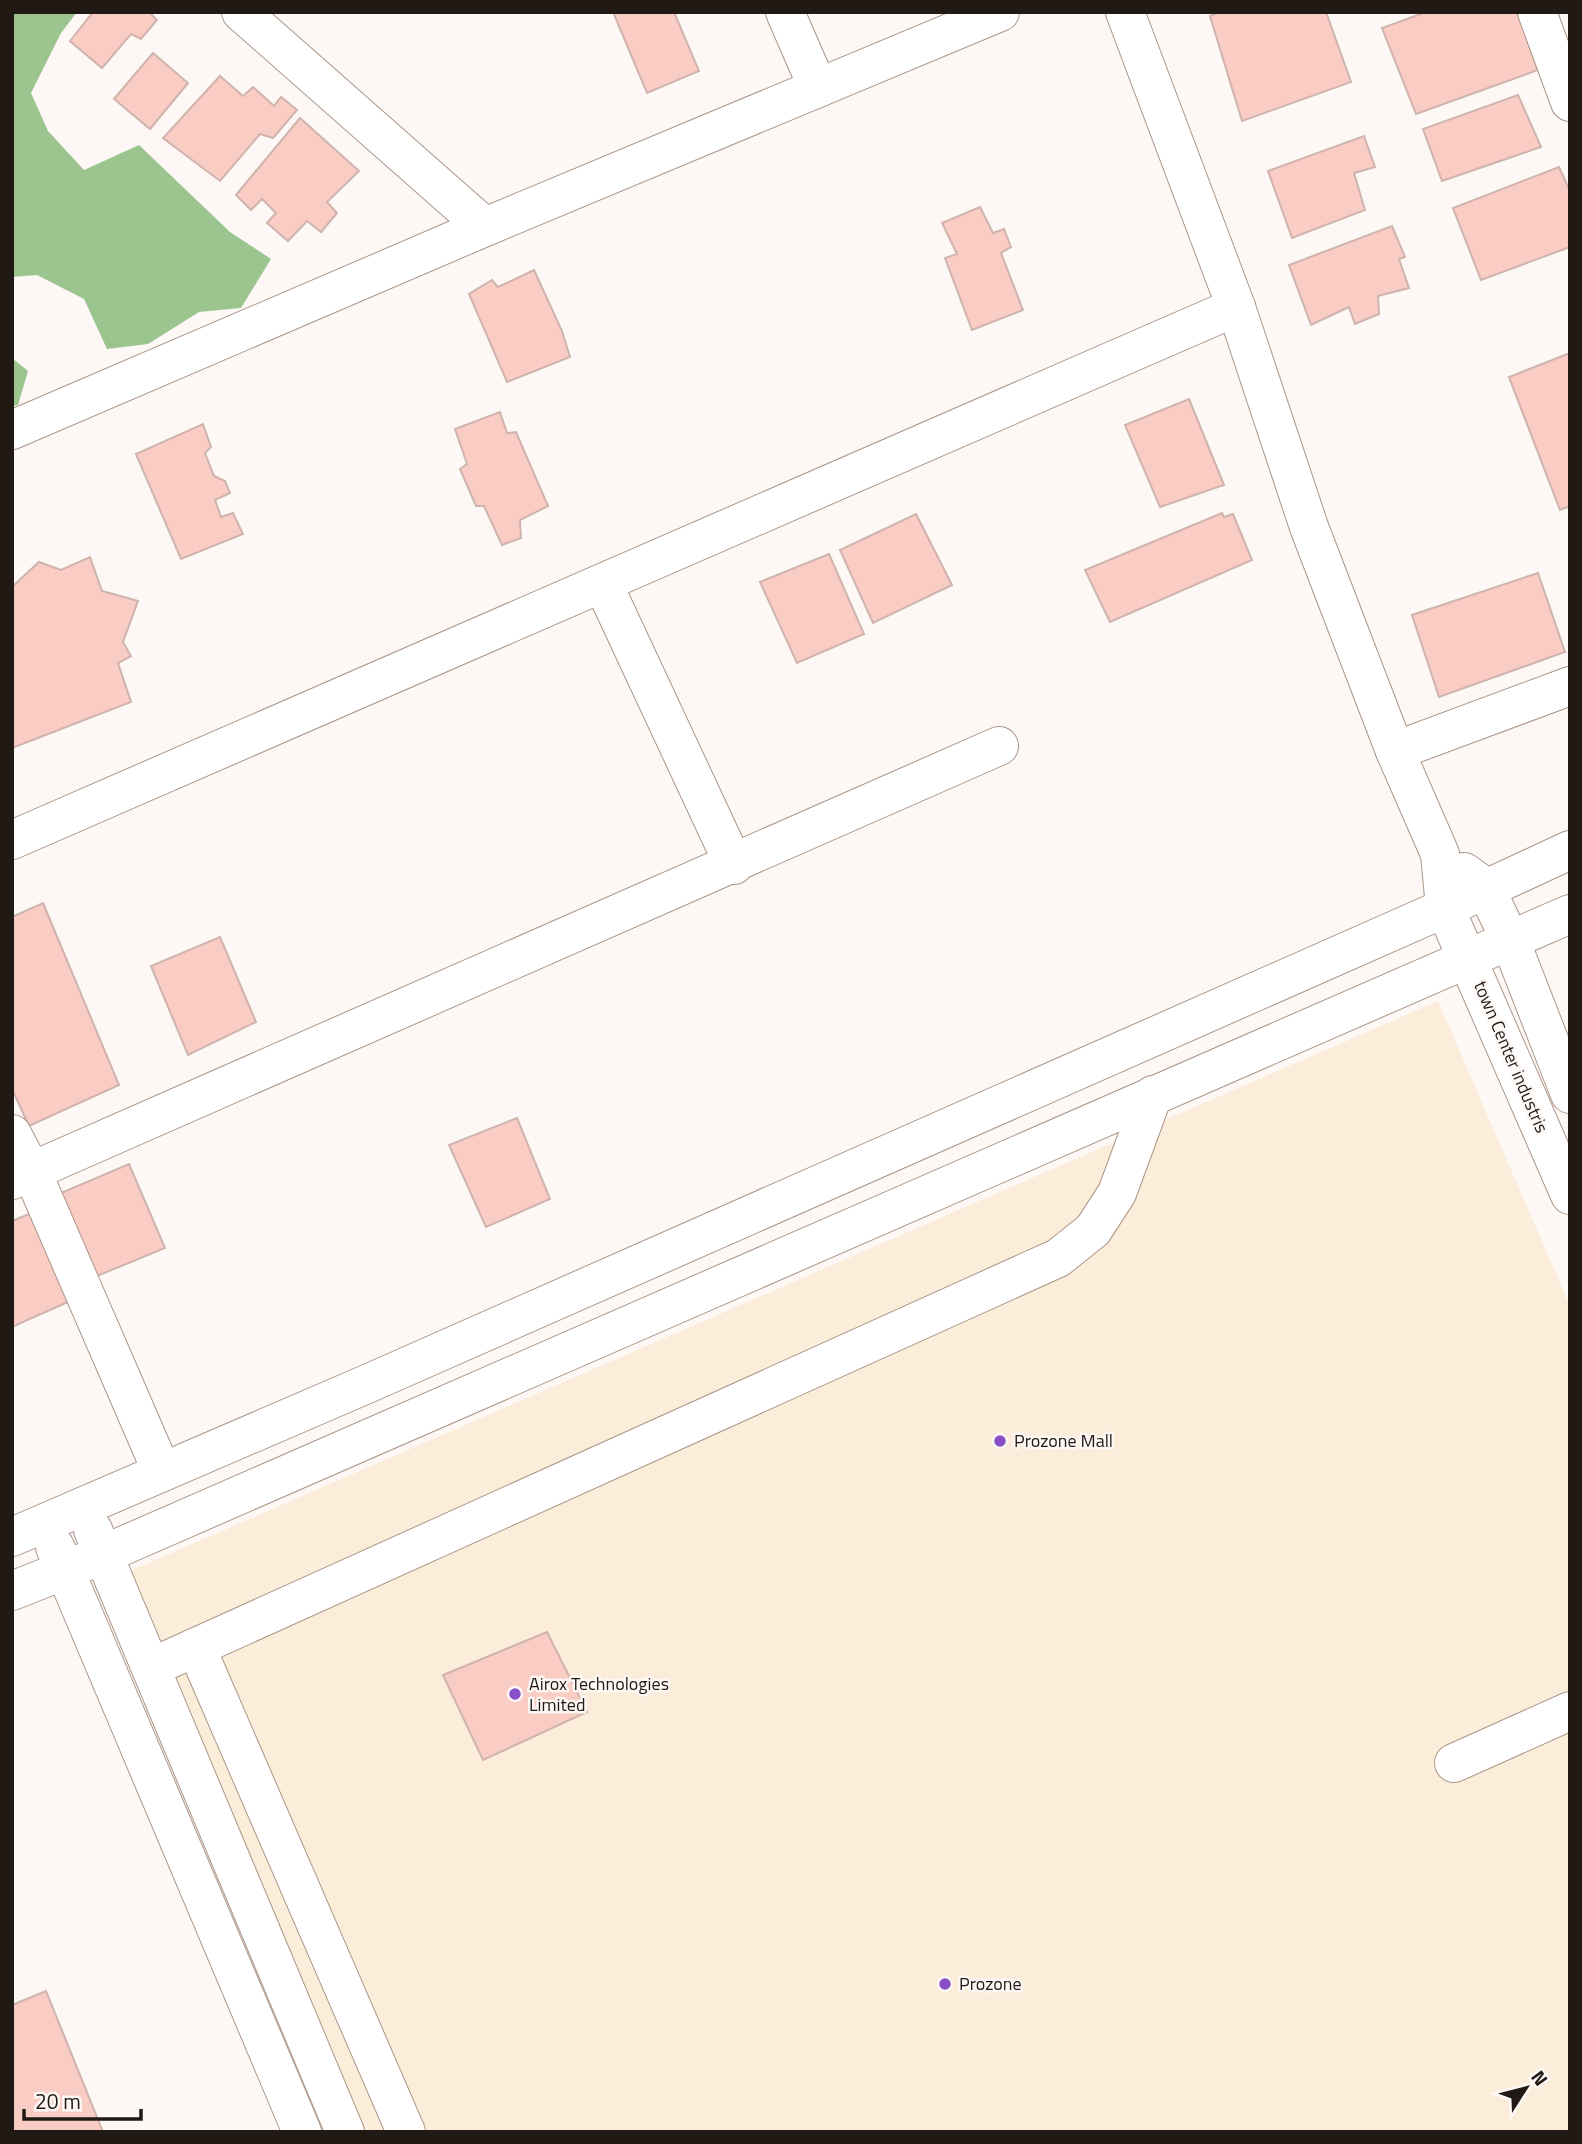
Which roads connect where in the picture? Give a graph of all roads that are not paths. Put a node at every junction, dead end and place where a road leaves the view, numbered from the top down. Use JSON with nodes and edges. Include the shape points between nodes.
{"nodes":[{"id":1,"x":241,"y":12,"type":"edge"},
{"id":2,"x":785,"y":12,"type":"edge"},
{"id":3,"x":1000,"y":12,"type":"edge"},
{"id":4,"x":1125,"y":12,"type":"edge"},
{"id":5,"x":1537,"y":12,"type":"edge"},
{"id":6,"x":818,"y":89,"type":"junction"},
{"id":7,"x":1570,"y":102,"type":"edge"},
{"id":8,"x":485,"y":227,"type":"junction"},
{"id":9,"x":1236,"y":307,"type":"junction"},
{"id":10,"x":12,"y":430,"type":"edge"},
{"id":11,"x":603,"y":584,"type":"junction"},
{"id":12,"x":1570,"y":686,"type":"edge"},
{"id":13,"x":999,"y":746,"type":"dead end"},
{"id":14,"x":1395,"y":751,"type":"junction"},
{"id":15,"x":12,"y":839,"type":"edge"},
{"id":16,"x":1570,"y":850,"type":"edge"},
{"id":17,"x":1440,"y":854,"type":"junction"},
{"id":18,"x":734,"y":864,"type":"junction"},
{"id":19,"x":1485,"y":887,"type":"junction"},
{"id":20,"x":1445,"y":908,"type":"junction"},
{"id":21,"x":1570,"y":914,"type":"edge"},
{"id":22,"x":1510,"y":940,"type":"junction"},
{"id":23,"x":1468,"y":959,"type":"junction"},
{"id":24,"x":1570,"y":1094,"type":"edge"},
{"id":25,"x":1153,"y":1095,"type":"junction"},
{"id":26,"x":12,"y":1134,"type":"edge"},
{"id":27,"x":22,"y":1176,"type":"edge"},
{"id":28,"x":1569,"y":1192,"type":"edge"},
{"id":29,"x":162,"y":1472,"type":"junction"},
{"id":30,"x":83,"y":1506,"type":"junction"},
{"id":31,"x":29,"y":1530,"type":"edge"},
{"id":32,"x":102,"y":1555,"type":"junction"},
{"id":33,"x":64,"y":1570,"type":"junction"},
{"id":34,"x":12,"y":1591,"type":"edge"},
{"id":35,"x":196,"y":1647,"type":"junction"},
{"id":36,"x":152,"y":1667,"type":"junction"},
{"id":37,"x":1570,"y":1711,"type":"edge"},
{"id":38,"x":1454,"y":1763,"type":"dead end"},
{"id":39,"x":302,"y":2132,"type":"edge"},
{"id":40,"x":345,"y":2132,"type":"edge"},
{"id":41,"x":406,"y":2132,"type":"edge"}],
"edges":[{"from":1,"to":8,"type":"street"},
{"from":2,"to":6,"type":"street"},
{"from":3,"to":6,"type":"street"},
{"from":4,"to":9,"type":"street"},
{"from":5,"to":7,"type":"street"},
{"from":6,"to":8,"type":"street"},
{"from":8,"to":10,"type":"street"},
{"from":9,"to":11,"type":"street"},
{"from":9,"to":14,"type":"street","via":[[1309,527]]},
{"from":11,"to":15,"type":"street"},
{"from":11,"to":18,"type":"street"},
{"from":12,"to":14,"type":"street"},
{"from":13,"to":18,"type":"street"},
{"from":14,"to":17,"type":"street"},
{"from":16,"to":19,"type":"street"},
{"from":17,"to":19,"type":"street"},
{"from":17,"to":20,"type":"street","name":"town Center industris"},
{"from":18,"to":27,"type":"street"},
{"from":19,"to":20,"type":"street"},
{"from":19,"to":22,"type":"street"},
{"from":20,"to":23,"type":"street","name":"town Center industris"},
{"from":20,"to":29,"type":"street"},
{"from":21,"to":22,"type":"street"},
{"from":22,"to":23,"type":"street"},
{"from":22,"to":24,"type":"street"},
{"from":23,"to":25,"type":"street"},
{"from":23,"to":28,"type":"street","name":"town Center industris"},
{"from":25,"to":32,"type":"street"},
{"from":25,"to":35,"type":"street","via":[[1117,1193],[1093,1230],[1058,1258]]},
{"from":26,"to":27,"type":"street"},
{"from":27,"to":29,"type":"street"},
{"from":29,"to":30,"type":"street"},
{"from":30,"to":31,"type":"street"},
{"from":30,"to":32,"type":"street"},
{"from":31,"to":33,"type":"street"},
{"from":32,"to":33,"type":"street"},
{"from":32,"to":36,"type":"street"},
{"from":33,"to":34,"type":"street"},
{"from":33,"to":39,"type":"street"},
{"from":35,"to":36,"type":"street"},
{"from":35,"to":41,"type":"street"},
{"from":36,"to":40,"type":"street"},
{"from":37,"to":38,"type":"street"}]}
